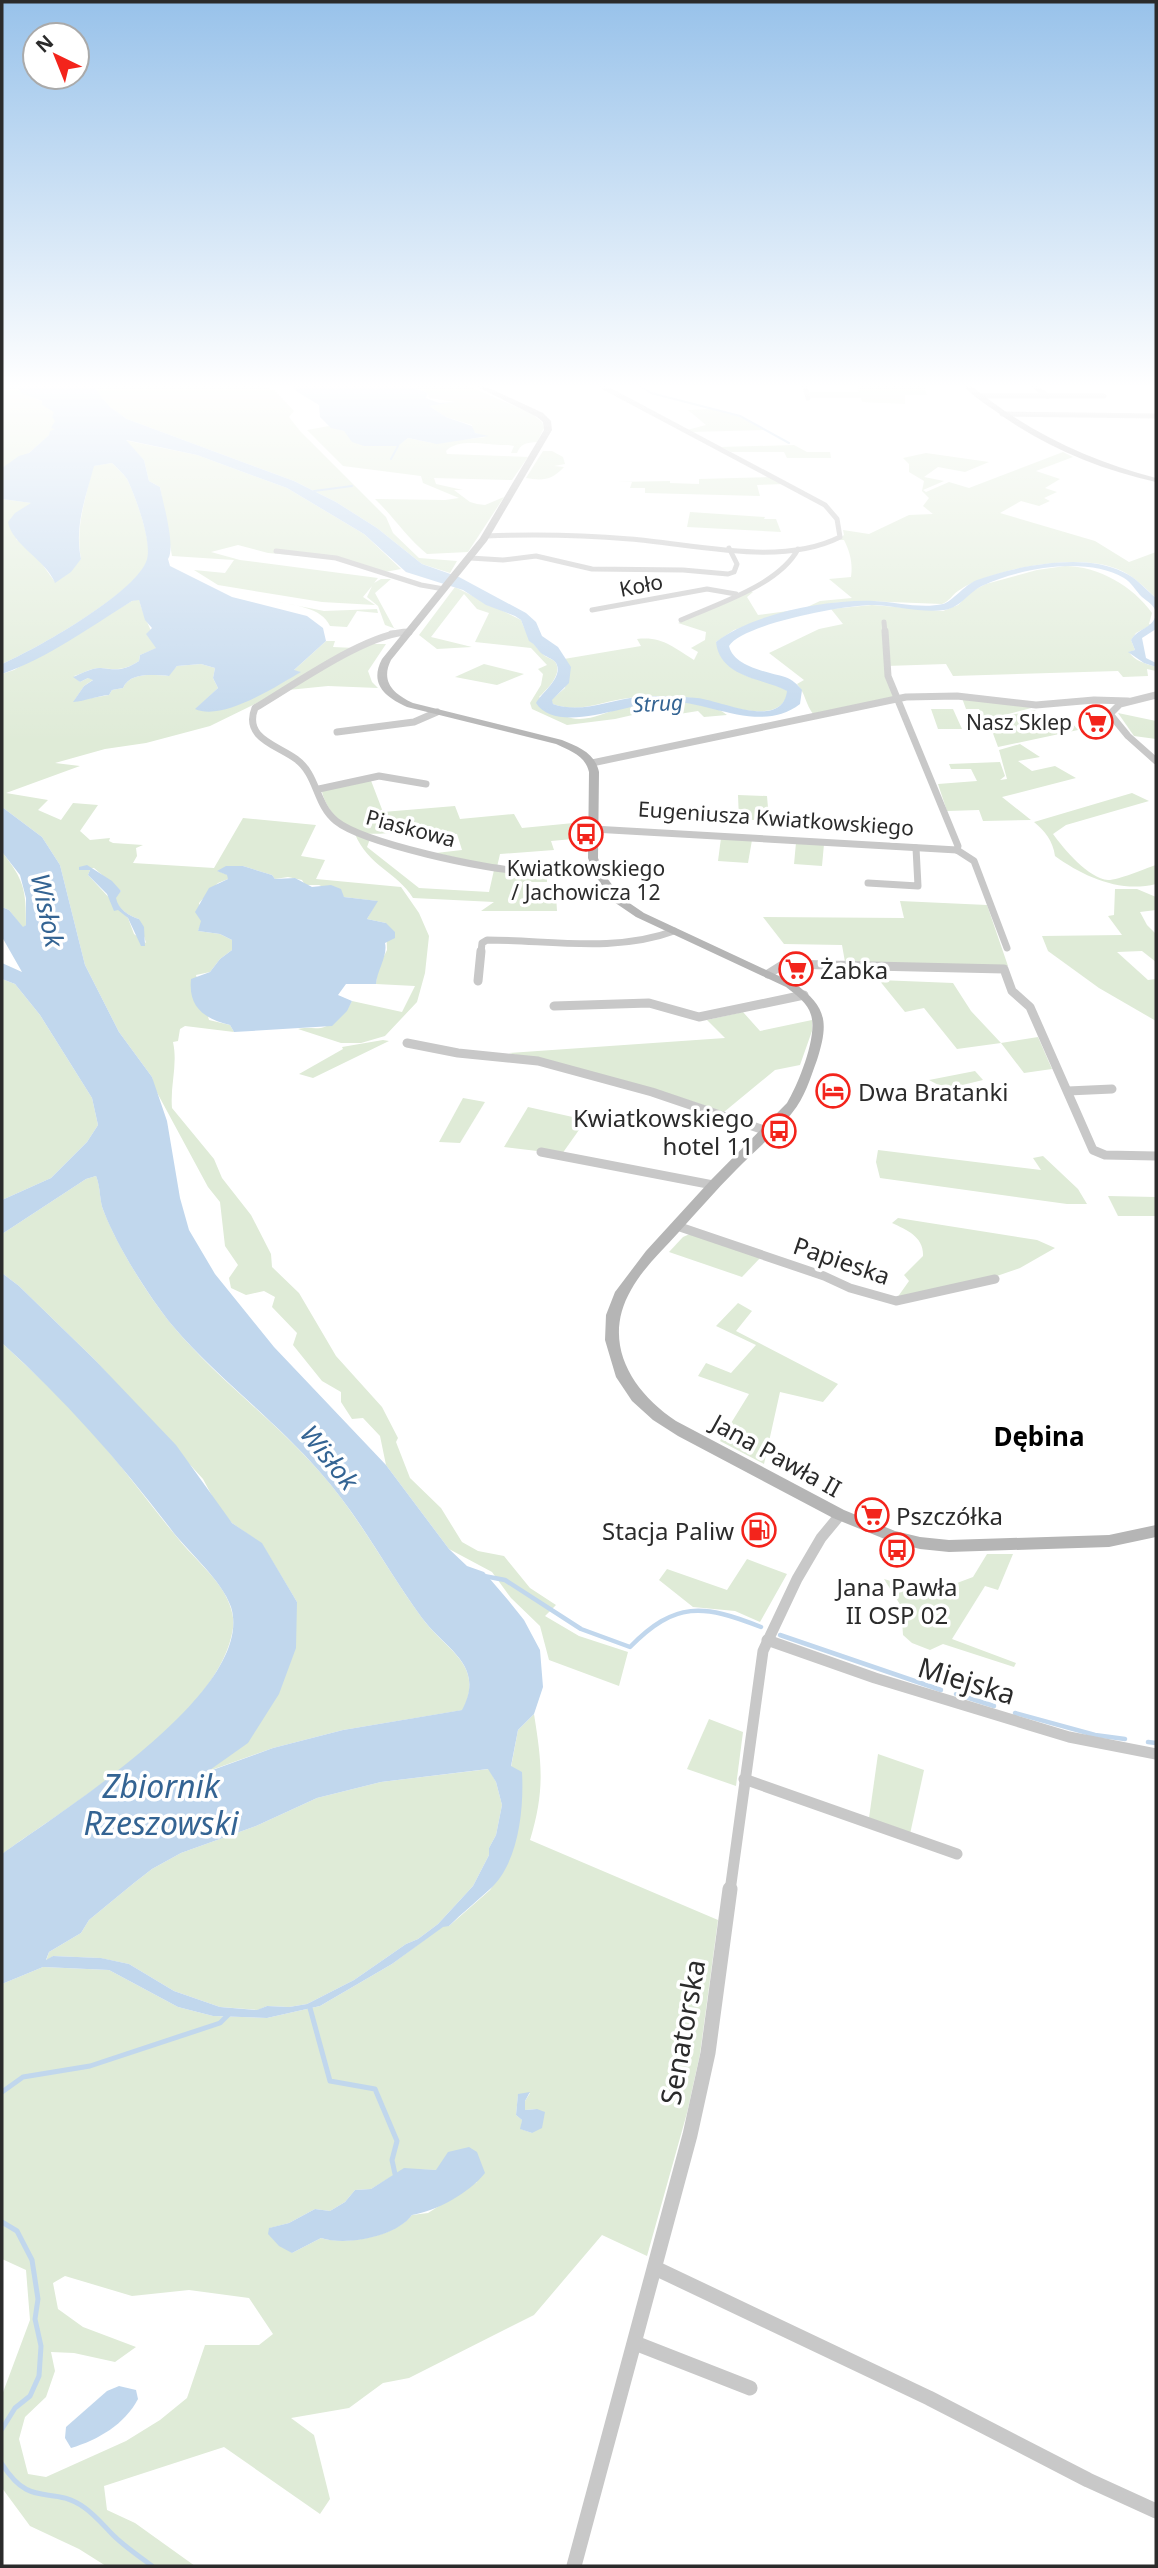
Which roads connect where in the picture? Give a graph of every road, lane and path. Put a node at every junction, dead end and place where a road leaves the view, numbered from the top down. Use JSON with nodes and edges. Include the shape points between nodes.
{"nodes":[{"id":1,"x":506,"y":503,"type":"edge"},
{"id":2,"x":821,"y":503,"type":"edge"},
{"id":3,"x":486,"y":536,"type":"junction"},
{"id":4,"x":729,"y":548,"type":"junction"},
{"id":5,"x":798,"y":549,"type":"junction"},
{"id":6,"x":276,"y":551,"type":"dead end"},
{"id":7,"x":470,"y":558,"type":"junction"},
{"id":8,"x":445,"y":588,"type":"junction"},
{"id":9,"x":736,"y":594,"type":"junction"},
{"id":10,"x":592,"y":610,"type":"dead end"},
{"id":11,"x":681,"y":620,"type":"dead end"},
{"id":12,"x":884,"y":622,"type":"dead end"},
{"id":13,"x":409,"y":632,"type":"junction"},
{"id":14,"x":1156,"y":695,"type":"edge"},
{"id":15,"x":897,"y":698,"type":"junction"},
{"id":16,"x":1128,"y":701,"type":"junction"},
{"id":17,"x":437,"y":712,"type":"junction"},
{"id":18,"x":337,"y":732,"type":"dead end"},
{"id":19,"x":1156,"y":761,"type":"edge"},
{"id":20,"x":592,"y":763,"type":"junction"},
{"id":21,"x":425,"y":784,"type":"dead end"},
{"id":22,"x":320,"y":789,"type":"junction"},
{"id":23,"x":593,"y":829,"type":"junction"},
{"id":24,"x":916,"y":848,"type":"junction"},
{"id":25,"x":957,"y":850,"type":"junction"},
{"id":26,"x":595,"y":864,"type":"junction"},
{"id":27,"x":868,"y":883,"type":"dead end"},
{"id":28,"x":674,"y":931,"type":"junction"},
{"id":29,"x":1007,"y":947,"type":"dead end"},
{"id":30,"x":768,"y":974,"type":"junction"},
{"id":31,"x":478,"y":981,"type":"dead end"},
{"id":32,"x":804,"y":995,"type":"junction"},
{"id":33,"x":554,"y":1006,"type":"dead end"},
{"id":34,"x":407,"y":1042,"type":"dead end"},
{"id":35,"x":1112,"y":1089,"type":"dead end"},
{"id":36,"x":1068,"y":1091,"type":"junction"},
{"id":37,"x":767,"y":1131,"type":"junction"},
{"id":38,"x":541,"y":1152,"type":"dead end"},
{"id":39,"x":1156,"y":1156,"type":"edge"},
{"id":40,"x":714,"y":1184,"type":"junction"},
{"id":41,"x":677,"y":1226,"type":"junction"},
{"id":42,"x":995,"y":1279,"type":"dead end"},
{"id":43,"x":840,"y":1515,"type":"junction"},
{"id":44,"x":1156,"y":1531,"type":"edge"},
{"id":45,"x":767,"y":1640,"type":"junction"},
{"id":46,"x":1156,"y":1754,"type":"edge"},
{"id":47,"x":744,"y":1779,"type":"junction"},
{"id":48,"x":957,"y":1854,"type":"dead end"},
{"id":49,"x":655,"y":2268,"type":"junction"},
{"id":50,"x":635,"y":2343,"type":"junction"},
{"id":51,"x":750,"y":2388,"type":"dead end"},
{"id":52,"x":1156,"y":2511,"type":"edge"},
{"id":53,"x":574,"y":2566,"type":"edge"}],
"edges":[{"from":1,"to":3,"type":"street"},
{"from":2,"to":5,"type":"street","via":[[841,527],[840,537],[823,547]]},
{"from":3,"to":4,"type":"street","via":[[609,537]]},
{"from":3,"to":7,"type":"street"},
{"from":4,"to":5,"type":"street"},
{"from":4,"to":7,"type":"street","name":"Koło","via":[[737,564],[728,574],[600,569],[536,556]]},
{"from":5,"to":9,"type":"street","name":"Koło","via":[[772,576]]},
{"from":6,"to":8,"type":"street","via":[[336,558]]},
{"from":7,"to":8,"type":"street"},
{"from":8,"to":13,"type":"street"},
{"from":9,"to":10,"type":"street","name":"Koło","via":[[696,590]]},
{"from":9,"to":11,"type":"street","name":"Koło"},
{"from":12,"to":15,"type":"street","via":[[888,676]]},
{"from":13,"to":17,"type":"street","via":[[383,665],[380,680],[402,701]]},
{"from":13,"to":22,"type":"street","name":"Piaskowa","via":[[388,633],[365,643],[252,713],[251,724],[257,734],[303,764]]},
{"from":14,"to":16,"type":"street"},
{"from":15,"to":16,"type":"street","via":[[957,696],[1044,705]]},
{"from":15,"to":20,"type":"street"},
{"from":15,"to":25,"type":"street","via":[[940,796]]},
{"from":16,"to":19,"type":"street","via":[[1110,711],[1111,717]]},
{"from":17,"to":18,"type":"street","via":[[414,722]]},
{"from":17,"to":20,"type":"street","via":[[559,742]]},
{"from":20,"to":23,"type":"street"},
{"from":21,"to":22,"type":"street","via":[[379,776]]},
{"from":22,"to":26,"type":"street","name":"Piaskowa","via":[[321,804],[339,823],[384,841],[508,870]]},
{"from":23,"to":24,"type":"street","name":"Eugeniusza Kwiatkowskiego"},
{"from":23,"to":26,"type":"street"},
{"from":24,"to":25,"type":"street","name":"Eugeniusza Kwiatkowskiego"},
{"from":24,"to":27,"type":"street","via":[[918,886]]},
{"from":25,"to":29,"type":"street","via":[[974,861]]},
{"from":26,"to":28,"type":"street","via":[[618,900]]},
{"from":28,"to":30,"type":"street"},
{"from":28,"to":31,"type":"street","via":[[632,940],[487,940],[482,943]]},
{"from":30,"to":32,"type":"street"},
{"from":30,"to":36,"type":"street","via":[[784,964],[1004,969],[1012,991],[1030,1007]]},
{"from":32,"to":33,"type":"street","via":[[699,1017],[684,1017],[657,1004]]},
{"from":32,"to":37,"type":"street","via":[[818,1014],[819,1035],[798,1096]]},
{"from":34,"to":37,"type":"street","via":[[458,1054],[538,1061]]},
{"from":35,"to":36,"type":"street"},
{"from":36,"to":39,"type":"street","via":[[1096,1152]]},
{"from":37,"to":40,"type":"street"},
{"from":38,"to":40,"type":"street"},
{"from":40,"to":41,"type":"street","name":"Jana Pawła II"},
{"from":41,"to":42,"type":"street","name":"Papieska","via":[[896,1301]]},
{"from":41,"to":43,"type":"street","name":"Jana Pawła II","via":[[642,1264],[617,1302],[613,1343],[626,1382],[653,1412]]},
{"from":43,"to":44,"type":"street","name":"Jana Pawła II","via":[[881,1533],[929,1545],[1109,1541]]},
{"from":43,"to":45,"type":"street","name":"Senatorska","via":[[799,1574]]},
{"from":45,"to":46,"type":"street","name":"Miejska","via":[[1069,1737]]},
{"from":45,"to":47,"type":"street","name":"Senatorska"},
{"from":47,"to":48,"type":"street"},
{"from":47,"to":49,"type":"street","name":"Senatorska","via":[[708,2053]]},
{"from":49,"to":50,"type":"street","name":"Senatorska"},
{"from":49,"to":52,"type":"street"},
{"from":50,"to":51,"type":"street"},
{"from":50,"to":53,"type":"street","name":"Senatorska"}]}
